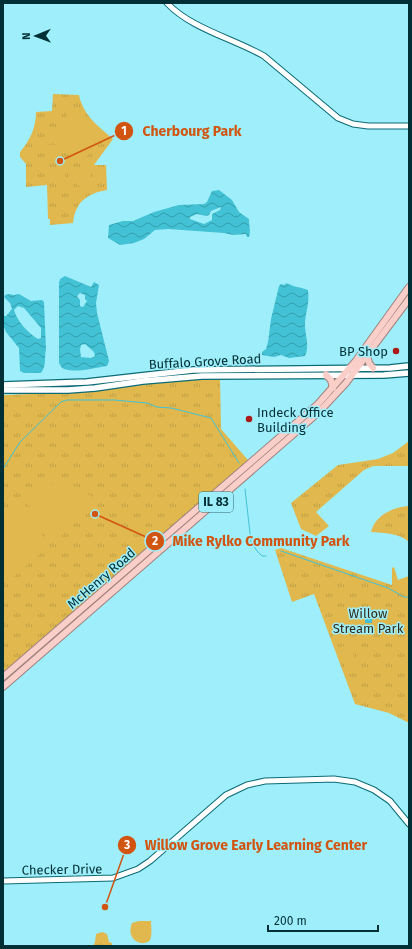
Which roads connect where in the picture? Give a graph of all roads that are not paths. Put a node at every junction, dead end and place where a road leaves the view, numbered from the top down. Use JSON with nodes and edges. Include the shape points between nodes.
{"nodes":[{"id":1,"x":167,"y":3,"type":"edge"},
{"id":2,"x":409,"y":126,"type":"edge"},
{"id":3,"x":409,"y":287,"type":"edge"},
{"id":4,"x":409,"y":299,"type":"edge"},
{"id":5,"x":367,"y":355,"type":"junction"},
{"id":6,"x":409,"y":366,"type":"edge"},
{"id":7,"x":350,"y":368,"type":"junction"},
{"id":8,"x":358,"y":368,"type":"junction"},
{"id":9,"x":373,"y":368,"type":"junction"},
{"id":10,"x":409,"y":373,"type":"edge"},
{"id":11,"x":326,"y":375,"type":"junction"},
{"id":12,"x":344,"y":375,"type":"junction"},
{"id":13,"x":353,"y":375,"type":"junction"},
{"id":14,"x":3,"y":385,"type":"edge"},
{"id":15,"x":333,"y":388,"type":"junction"},
{"id":16,"x":3,"y":390,"type":"edge"},
{"id":17,"x":3,"y":677,"type":"edge"},
{"id":18,"x":3,"y":687,"type":"edge"},
{"id":19,"x":409,"y":824,"type":"edge"},
{"id":20,"x":3,"y":881,"type":"edge"}],
"edges":[{"from":1,"to":2,"type":"street","via":[[186,19],[264,56],[338,118],[368,126]]},
{"from":3,"to":7,"type":"main road","name":"McHenry Road","number":"IL 83"},
{"from":4,"to":5,"type":"main road","name":"McHenry Road","number":"IL 83"},
{"from":5,"to":8,"type":"main road","name":"McHenry Road","number":"IL 83"},
{"from":5,"to":9,"type":"main road"},
{"from":6,"to":9,"type":"main road","name":"Buffalo Grove Road"},
{"from":7,"to":8,"type":"main road","name":"Buffalo Grove Road"},
{"from":7,"to":12,"type":"main road","name":"McHenry Road","number":"IL 83"},
{"from":7,"to":14,"type":"main road","name":"Buffalo Grove Road","via":[[193,370],[87,382]]},
{"from":8,"to":9,"type":"main road","name":"Buffalo Grove Road"},
{"from":8,"to":13,"type":"main road","name":"McHenry Road","number":"IL 83"},
{"from":10,"to":13,"type":"main road","name":"Buffalo Grove Road"},
{"from":11,"to":12,"type":"main road","name":"Buffalo Grove Road"},
{"from":11,"to":15,"type":"main road","via":[[331,380]]},
{"from":11,"to":16,"type":"main road","name":"Buffalo Grove Road","via":[[182,377],[68,390]]},
{"from":12,"to":13,"type":"main road","name":"Buffalo Grove Road"},
{"from":12,"to":15,"type":"main road","name":"McHenry Road","number":"IL 83"},
{"from":13,"to":18,"type":"main road","name":"McHenry Road","number":"IL 83","via":[[319,412]]},
{"from":15,"to":17,"type":"main road","name":"McHenry Road","number":"IL 83"},
{"from":19,"to":20,"type":"street","name":"Checker Drive","via":[[390,801],[374,790],[355,782],[334,779],[265,781],[247,785],[226,795],[150,862],[132,872],[104,880]]}]}
